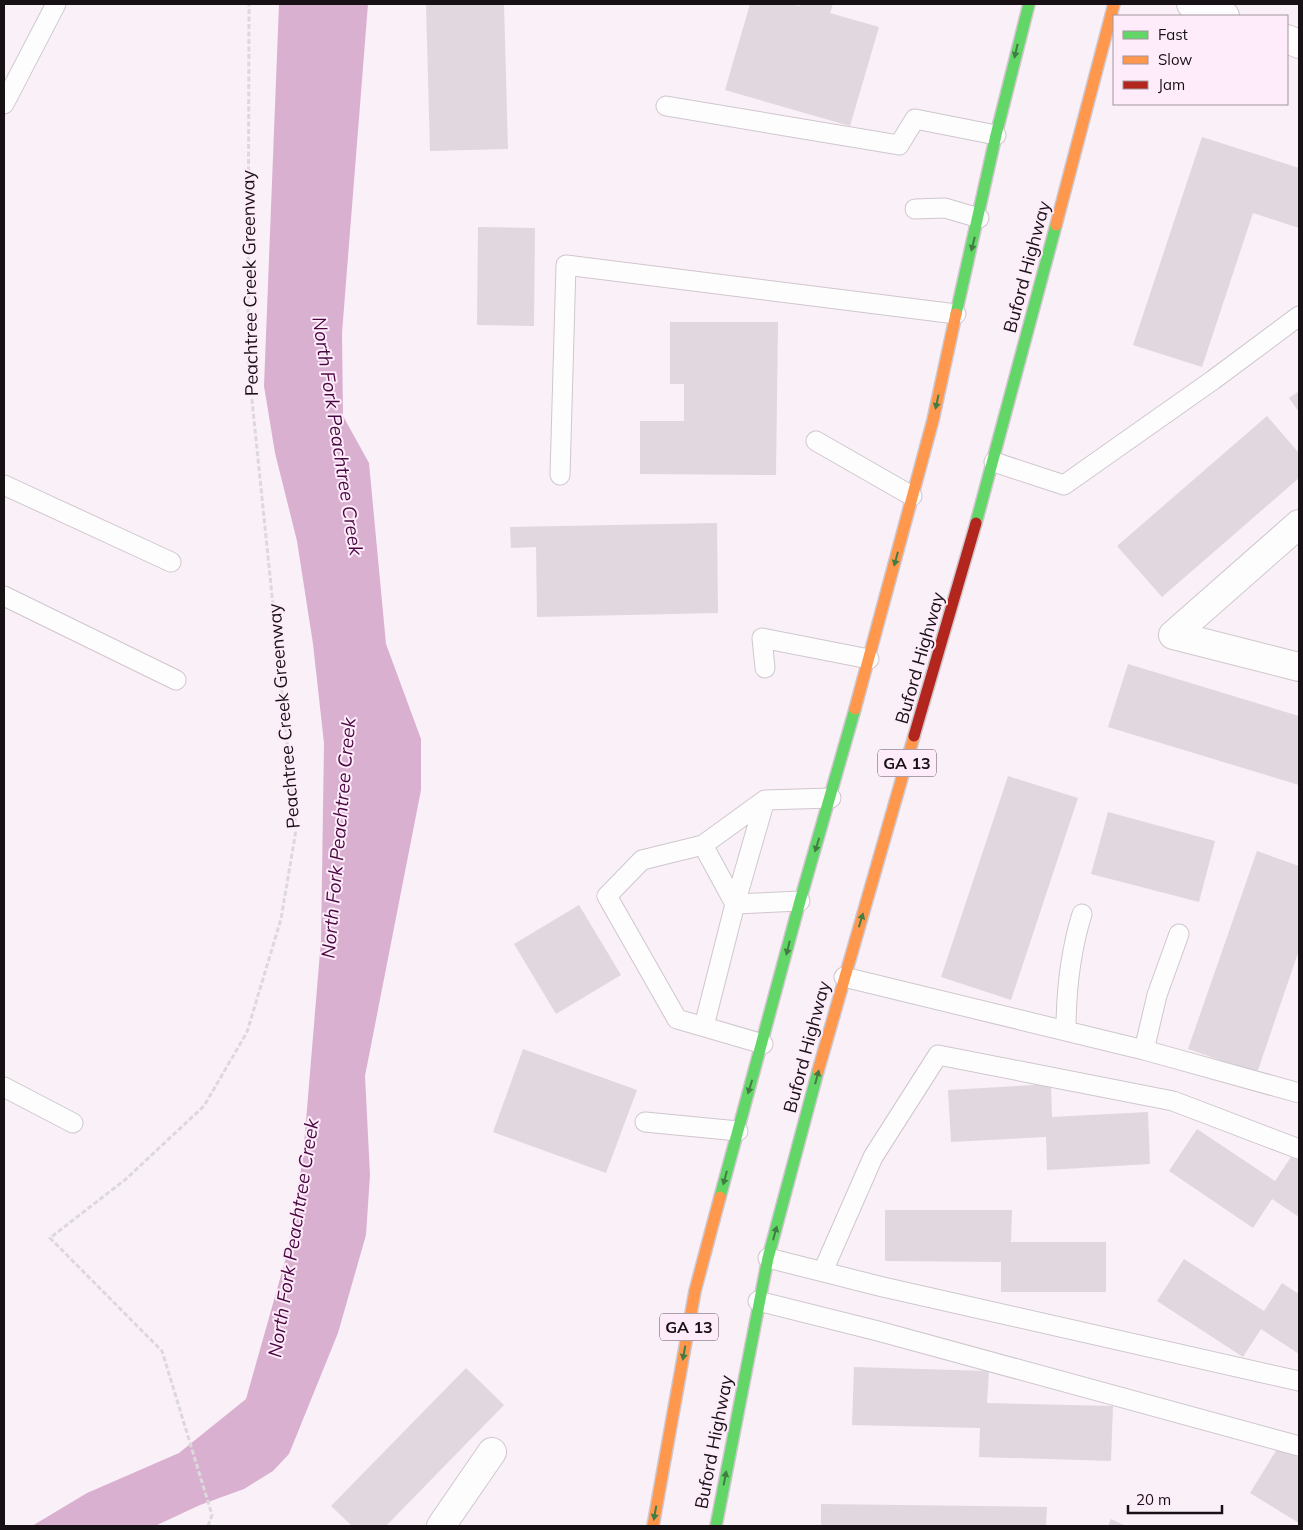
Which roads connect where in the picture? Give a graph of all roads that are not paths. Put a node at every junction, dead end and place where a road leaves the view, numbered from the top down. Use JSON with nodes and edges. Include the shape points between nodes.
{"nodes":[{"id":1,"x":56,"y":4,"type":"edge"},
{"id":2,"x":1029,"y":4,"type":"edge"},
{"id":3,"x":1114,"y":4,"type":"edge"},
{"id":4,"x":4,"y":104,"type":"edge"},
{"id":5,"x":666,"y":106,"type":"dead end"},
{"id":6,"x":996,"y":135,"type":"junction"},
{"id":7,"x":915,"y":209,"type":"dead end"},
{"id":8,"x":979,"y":218,"type":"junction"},
{"id":9,"x":956,"y":314,"type":"junction"},
{"id":10,"x":1299,"y":316,"type":"edge"},
{"id":11,"x":816,"y":441,"type":"dead end"},
{"id":12,"x":994,"y":462,"type":"junction"},
{"id":13,"x":560,"y":475,"type":"dead end"},
{"id":14,"x":4,"y":485,"type":"edge"},
{"id":15,"x":912,"y":496,"type":"junction"},
{"id":16,"x":1299,"y":524,"type":"edge"},
{"id":17,"x":171,"y":562,"type":"dead end"},
{"id":18,"x":4,"y":596,"type":"edge"},
{"id":19,"x":869,"y":659,"type":"junction"},
{"id":20,"x":1299,"y":667,"type":"edge"},
{"id":21,"x":765,"y":668,"type":"dead end"},
{"id":22,"x":176,"y":680,"type":"dead end"},
{"id":23,"x":830,"y":798,"type":"junction"},
{"id":24,"x":765,"y":800,"type":"junction"},
{"id":25,"x":703,"y":845,"type":"junction"},
{"id":26,"x":800,"y":901,"type":"junction"},
{"id":27,"x":735,"y":904,"type":"junction"},
{"id":28,"x":1082,"y":914,"type":"dead end"},
{"id":29,"x":1179,"y":934,"type":"dead end"},
{"id":30,"x":844,"y":977,"type":"junction"},
{"id":31,"x":704,"y":1026,"type":"junction"},
{"id":32,"x":1066,"y":1031,"type":"junction"},
{"id":33,"x":763,"y":1044,"type":"junction"},
{"id":34,"x":1144,"y":1050,"type":"junction"},
{"id":35,"x":4,"y":1087,"type":"edge"},
{"id":36,"x":1299,"y":1092,"type":"edge"},
{"id":37,"x":645,"y":1122,"type":"dead end"},
{"id":38,"x":73,"y":1123,"type":"dead end"},
{"id":39,"x":738,"y":1130,"type":"junction"},
{"id":40,"x":1299,"y":1149,"type":"edge"},
{"id":41,"x":768,"y":1258,"type":"junction"},
{"id":42,"x":823,"y":1271,"type":"junction"},
{"id":43,"x":758,"y":1301,"type":"junction"},
{"id":44,"x":1299,"y":1381,"type":"edge"},
{"id":45,"x":1299,"y":1446,"type":"edge"},
{"id":46,"x":492,"y":1452,"type":"dead end"},
{"id":47,"x":441,"y":1526,"type":"edge"},
{"id":48,"x":653,"y":1526,"type":"edge"},
{"id":49,"x":716,"y":1526,"type":"edge"}],
"edges":[{"from":1,"to":4,"type":"lane"},
{"from":2,"to":6,"type":"main road","number":"GA 13","one_way":true},
{"from":3,"to":12,"type":"main road","name":"Buford Highway","number":"GA 13"},
{"from":5,"to":6,"type":"lane","via":[[899,145],[915,119]]},
{"from":6,"to":8,"type":"main road","number":"GA 13"},
{"from":7,"to":8,"type":"lane","via":[[945,208]]},
{"from":8,"to":9,"type":"main road","number":"GA 13","one_way":true},
{"from":9,"to":13,"type":"lane","via":[[566,265]]},
{"from":9,"to":15,"type":"main road","number":"GA 13","one_way":true},
{"from":10,"to":12,"type":"lane","via":[[1064,485]]},
{"from":11,"to":15,"type":"lane"},
{"from":30,"to":12,"type":"main road","name":"Buford Highway","number":"GA 13","one_way":true},
{"from":14,"to":17,"type":"lane"},
{"from":15,"to":19,"type":"main road","number":"GA 13","one_way":true},
{"from":16,"to":20,"type":"street","via":[[1173,635]]},
{"from":18,"to":22,"type":"lane"},
{"from":19,"to":21,"type":"lane","via":[[762,638]]},
{"from":19,"to":23,"type":"main road","number":"GA 13"},
{"from":23,"to":24,"type":"lane"},
{"from":23,"to":26,"type":"main road","number":"GA 13","one_way":true},
{"from":24,"to":25,"type":"lane"},
{"from":24,"to":27,"type":"lane"},
{"from":25,"to":27,"type":"lane"},
{"from":25,"to":31,"type":"lane","via":[[642,860],[607,896],[677,1019]]},
{"from":26,"to":27,"type":"lane"},
{"from":26,"to":33,"type":"main road","number":"GA 13","one_way":true},
{"from":27,"to":31,"type":"lane"},
{"from":28,"to":32,"type":"lane","via":[[1073,941],[1067,985]]},
{"from":29,"to":34,"type":"lane","via":[[1157,994]]},
{"from":30,"to":32,"type":"lane"},
{"from":41,"to":30,"type":"main road","name":"Buford Highway","number":"GA 13","one_way":true},
{"from":31,"to":33,"type":"lane"},
{"from":32,"to":34,"type":"lane"},
{"from":33,"to":39,"type":"main road","number":"GA 13","one_way":true},
{"from":34,"to":36,"type":"lane"},
{"from":35,"to":38,"type":"lane"},
{"from":37,"to":39,"type":"lane"},
{"from":39,"to":48,"type":"main road","number":"GA 13","one_way":true,"via":[[696,1291]]},
{"from":40,"to":42,"type":"lane","via":[[1173,1101],[938,1055],[873,1157]]},
{"from":41,"to":42,"type":"lane"},
{"from":41,"to":43,"type":"main road","name":"Buford Highway","number":"GA 13"},
{"from":42,"to":44,"type":"lane"},
{"from":43,"to":45,"type":"lane"},
{"from":49,"to":43,"type":"main road","name":"Buford Highway","number":"GA 13","one_way":true},
{"from":46,"to":47,"type":"street"}]}
